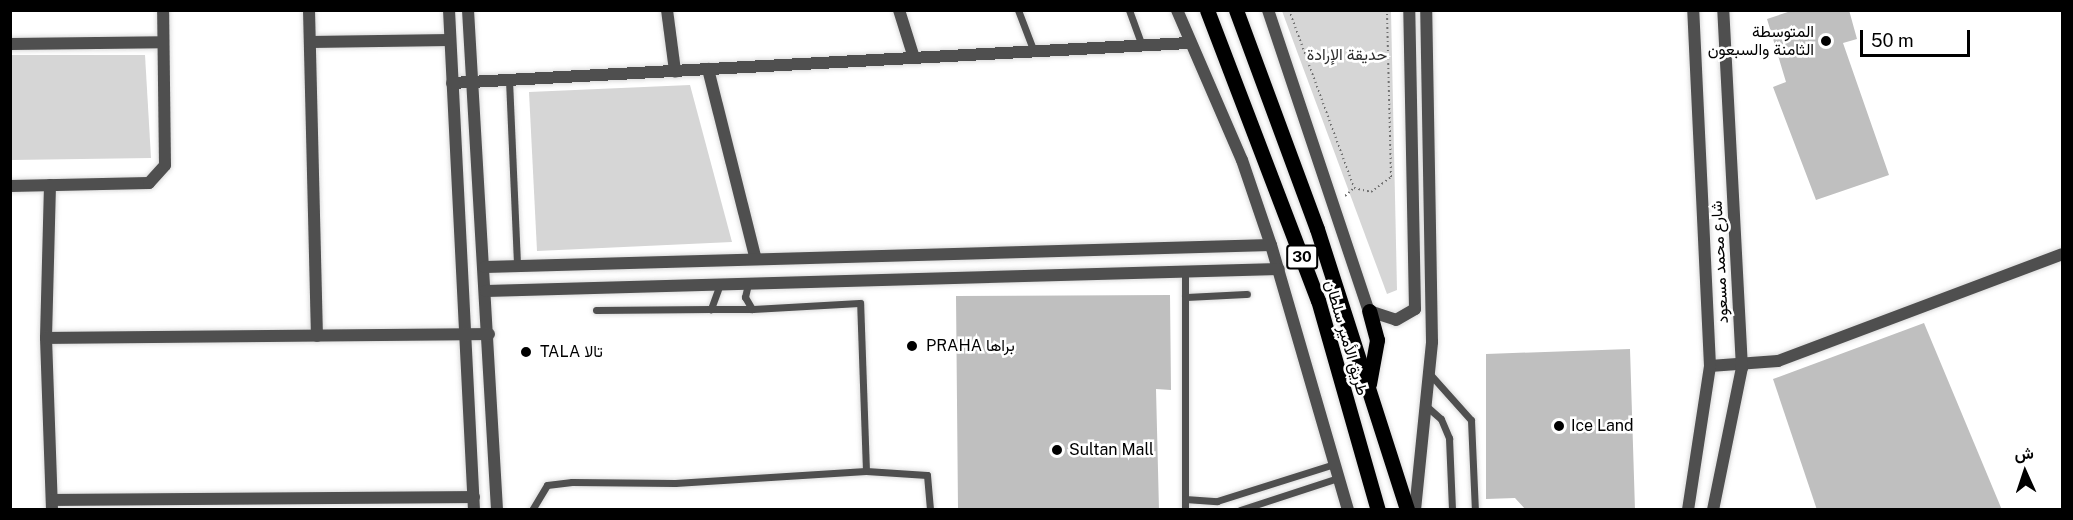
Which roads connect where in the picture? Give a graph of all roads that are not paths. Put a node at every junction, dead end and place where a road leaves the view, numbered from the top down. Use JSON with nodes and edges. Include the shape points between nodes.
{"nodes":[{"id":1,"x":163,"y":10,"type":"edge"},
{"id":2,"x":309,"y":10,"type":"edge"},
{"id":3,"x":449,"y":10,"type":"edge"},
{"id":4,"x":468,"y":10,"type":"edge"},
{"id":5,"x":667,"y":10,"type":"edge"},
{"id":6,"x":899,"y":10,"type":"edge"},
{"id":7,"x":1018,"y":10,"type":"edge"},
{"id":8,"x":1129,"y":10,"type":"edge"},
{"id":9,"x":1177,"y":10,"type":"edge"},
{"id":10,"x":1207,"y":10,"type":"edge"},
{"id":11,"x":1236,"y":10,"type":"edge"},
{"id":12,"x":1268,"y":10,"type":"edge"},
{"id":13,"x":1409,"y":10,"type":"edge"},
{"id":14,"x":1426,"y":10,"type":"edge"},
{"id":15,"x":1693,"y":10,"type":"edge"},
{"id":16,"x":1723,"y":10,"type":"edge"},
{"id":17,"x":450,"y":40,"type":"junction"},
{"id":18,"x":163,"y":42,"type":"junction"},
{"id":19,"x":310,"y":42,"type":"junction"},
{"id":20,"x":1190,"y":43,"type":"junction"},
{"id":21,"x":10,"y":44,"type":"edge"},
{"id":22,"x":1142,"y":46,"type":"junction"},
{"id":23,"x":1034,"y":52,"type":"junction"},
{"id":24,"x":914,"y":58,"type":"junction"},
{"id":25,"x":708,"y":69,"type":"junction"},
{"id":26,"x":675,"y":71,"type":"junction"},
{"id":27,"x":509,"y":80,"type":"junction"},
{"id":28,"x":472,"y":82,"type":"junction"},
{"id":29,"x":452,"y":83,"type":"junction"},
{"id":30,"x":50,"y":185,"type":"junction"},
{"id":31,"x":10,"y":186,"type":"edge"},
{"id":32,"x":1271,"y":245,"type":"junction"},
{"id":33,"x":2062,"y":254,"type":"edge"},
{"id":34,"x":755,"y":256,"type":"junction"},
{"id":35,"x":518,"y":266,"type":"junction"},
{"id":36,"x":485,"y":267,"type":"junction"},
{"id":37,"x":1280,"y":269,"type":"junction"},
{"id":38,"x":1185,"y":271,"type":"junction"},
{"id":39,"x":749,"y":283,"type":"junction"},
{"id":40,"x":720,"y":284,"type":"junction"},
{"id":41,"x":486,"y":291,"type":"junction"},
{"id":42,"x":1247,"y":294,"type":"dead end"},
{"id":43,"x":1185,"y":297,"type":"junction"},
{"id":44,"x":711,"y":309,"type":"junction"},
{"id":45,"x":752,"y":309,"type":"junction"},
{"id":46,"x":596,"y":310,"type":"dead end"},
{"id":47,"x":1369,"y":311,"type":"junction"},
{"id":48,"x":489,"y":334,"type":"junction"},
{"id":49,"x":465,"y":335,"type":"junction"},
{"id":50,"x":317,"y":336,"type":"junction"},
{"id":51,"x":46,"y":338,"type":"junction"},
{"id":52,"x":1710,"y":366,"type":"junction"},
{"id":53,"x":1742,"y":368,"type":"junction"},
{"id":54,"x":1429,"y":374,"type":"junction"},
{"id":55,"x":1368,"y":387,"type":"junction"},
{"id":56,"x":1423,"y":404,"type":"junction"},
{"id":57,"x":1334,"y":465,"type":"junction"},
{"id":58,"x":866,"y":471,"type":"junction"},
{"id":59,"x":1338,"y":478,"type":"junction"},
{"id":60,"x":474,"y":496,"type":"junction"},
{"id":61,"x":1185,"y":499,"type":"junction"},
{"id":62,"x":326,"y":504,"type":"edge"},
{"id":63,"x":52,"y":505,"type":"edge"},
{"id":64,"x":474,"y":510,"type":"edge"},
{"id":65,"x":497,"y":510,"type":"edge"},
{"id":66,"x":532,"y":510,"type":"edge"},
{"id":67,"x":930,"y":510,"type":"edge"},
{"id":68,"x":1185,"y":510,"type":"edge"},
{"id":69,"x":1240,"y":510,"type":"edge"},
{"id":70,"x":1348,"y":510,"type":"edge"},
{"id":71,"x":1378,"y":510,"type":"edge"},
{"id":72,"x":1407,"y":510,"type":"edge"},
{"id":73,"x":1415,"y":510,"type":"edge"},
{"id":74,"x":1452,"y":510,"type":"edge"},
{"id":75,"x":1475,"y":510,"type":"edge"},
{"id":76,"x":1688,"y":510,"type":"edge"},
{"id":77,"x":1713,"y":510,"type":"edge"}],
"edges":[{"from":1,"to":18,"type":"street"},
{"from":2,"to":19,"type":"street"},
{"from":3,"to":17,"type":"street"},
{"from":4,"to":28,"type":"street"},
{"from":5,"to":26,"type":"street"},
{"from":6,"to":24,"type":"street"},
{"from":7,"to":23,"type":"lane"},
{"from":8,"to":22,"type":"lane"},
{"from":9,"to":20,"type":"street"},
{"from":10,"to":71,"type":"main road","name":"طريق الأمير سلطان","number":"30","via":[[1318,300]]},
{"from":11,"to":55,"type":"main road","name":"طريق الأمير سلطان","number":"30"},
{"from":12,"to":47,"type":"street"},
{"from":13,"to":47,"type":"street","via":[[1415,309],[1396,320]]},
{"from":14,"to":54,"type":"street"},
{"from":15,"to":52,"type":"street","name":"شارع محمد مسعود"},
{"from":16,"to":53,"type":"street","name":"شارع محمد مسعود"},
{"from":17,"to":19,"type":"street"},
{"from":17,"to":29,"type":"street"},
{"from":18,"to":21,"type":"street"},
{"from":18,"to":30,"type":"street","via":[[165,165],[149,183]]},
{"from":19,"to":50,"type":"street"},
{"from":20,"to":22,"type":"street"},
{"from":20,"to":32,"type":"street","via":[[1242,160]]},
{"from":22,"to":23,"type":"street"},
{"from":23,"to":24,"type":"street"},
{"from":24,"to":25,"type":"street"},
{"from":25,"to":26,"type":"street"},
{"from":25,"to":34,"type":"street"},
{"from":26,"to":27,"type":"street"},
{"from":27,"to":28,"type":"street"},
{"from":27,"to":35,"type":"lane"},
{"from":28,"to":29,"type":"street"},
{"from":28,"to":36,"type":"street"},
{"from":29,"to":49,"type":"street"},
{"from":30,"to":31,"type":"street"},
{"from":30,"to":51,"type":"street"},
{"from":32,"to":34,"type":"street"},
{"from":32,"to":37,"type":"street"},
{"from":33,"to":53,"type":"street","via":[[1818,348]]},
{"from":34,"to":35,"type":"street"},
{"from":35,"to":36,"type":"street"},
{"from":36,"to":41,"type":"street"},
{"from":37,"to":38,"type":"street"},
{"from":37,"to":57,"type":"street"},
{"from":38,"to":39,"type":"street"},
{"from":38,"to":43,"type":"lane"},
{"from":39,"to":40,"type":"street"},
{"from":39,"to":45,"type":"lane","via":[[745,297]]},
{"from":40,"to":41,"type":"street"},
{"from":40,"to":44,"type":"lane"},
{"from":41,"to":48,"type":"street"},
{"from":42,"to":43,"type":"lane"},
{"from":43,"to":61,"type":"lane"},
{"from":44,"to":45,"type":"lane"},
{"from":44,"to":46,"type":"lane"},
{"from":45,"to":58,"type":"lane","via":[[860,303]]},
{"from":47,"to":55,"type":"main road","via":[[1377,340]]},
{"from":48,"to":49,"type":"street"},
{"from":48,"to":65,"type":"street"},
{"from":49,"to":50,"type":"street"},
{"from":49,"to":60,"type":"street"},
{"from":50,"to":51,"type":"street"},
{"from":51,"to":63,"type":"street"},
{"from":52,"to":53,"type":"street"},
{"from":52,"to":76,"type":"street","name":"شارع محمد مسعود"},
{"from":53,"to":77,"type":"street","name":"شارع محمد مسعود"},
{"from":54,"to":56,"type":"street"},
{"from":54,"to":75,"type":"lane","via":[[1471,420]]},
{"from":55,"to":72,"type":"main road","name":"طريق الأمير سلطان","number":"30"},
{"from":56,"to":73,"type":"street"},
{"from":56,"to":74,"type":"lane","via":[[1441,419],[1449,438]]},
{"from":57,"to":59,"type":"street"},
{"from":57,"to":61,"type":"lane","via":[[1217,501]]},
{"from":58,"to":66,"type":"lane","via":[[675,483],[572,482],[547,485]]},
{"from":58,"to":67,"type":"lane","via":[[927,475]]},
{"from":59,"to":69,"type":"lane"},
{"from":59,"to":70,"type":"street"},
{"from":60,"to":62,"type":"street"},
{"from":60,"to":64,"type":"street"},
{"from":61,"to":68,"type":"lane"},
{"from":62,"to":63,"type":"street"}]}
